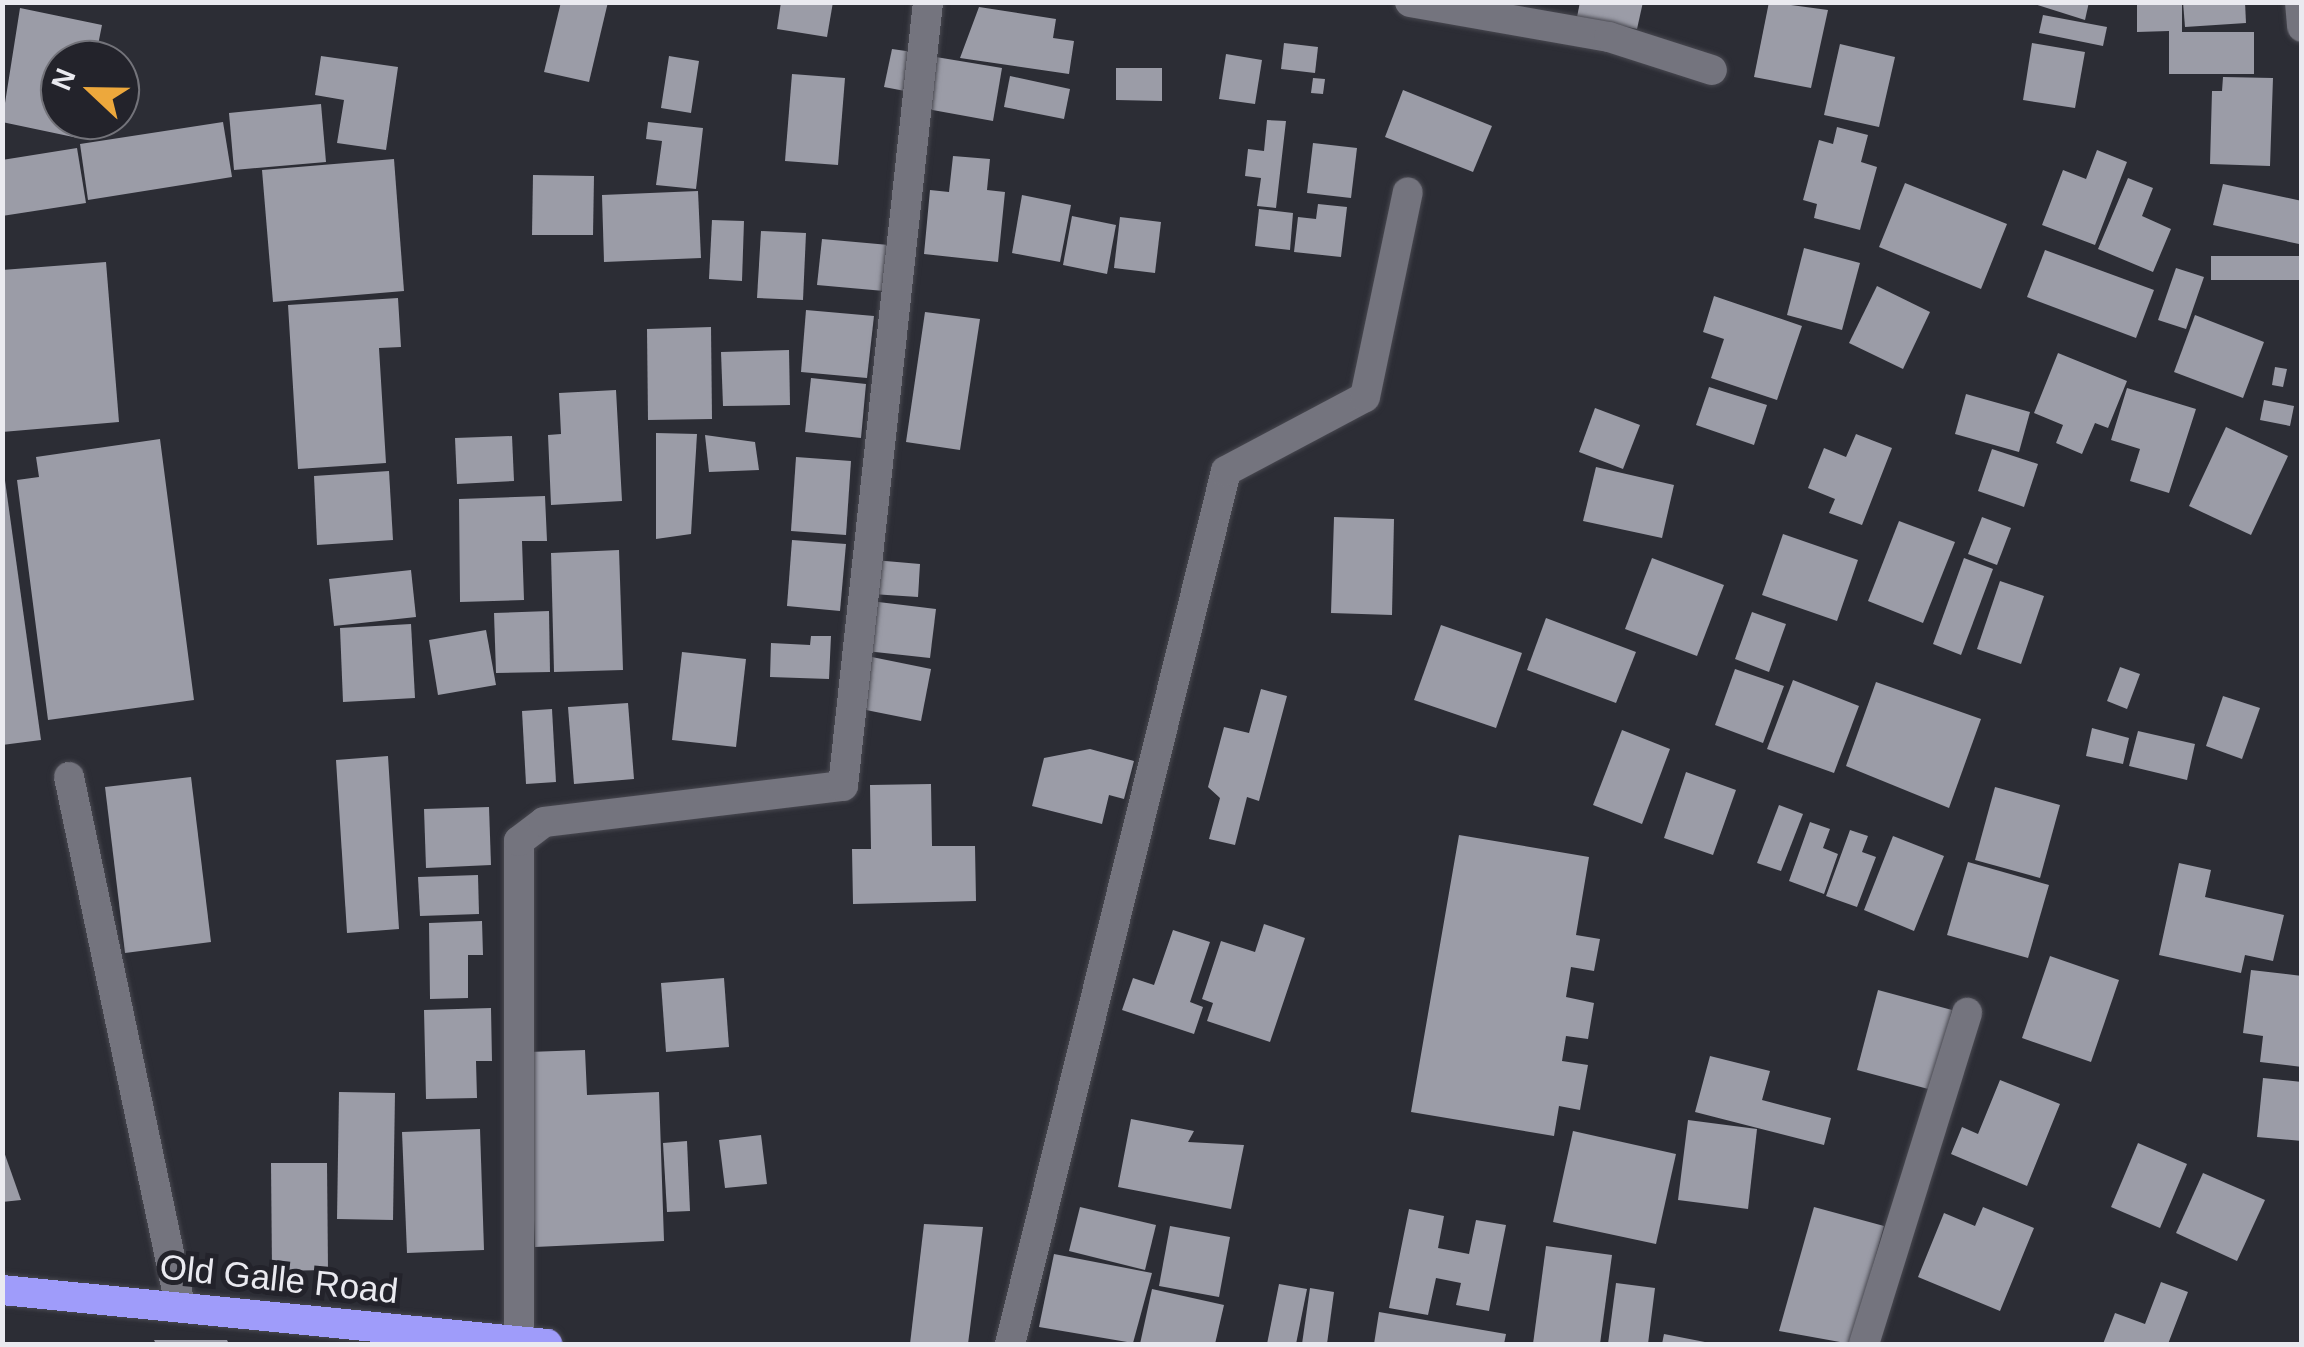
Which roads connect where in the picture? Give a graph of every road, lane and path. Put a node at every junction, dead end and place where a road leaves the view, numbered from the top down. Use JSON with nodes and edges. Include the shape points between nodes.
{"nodes":[{"id":1,"x":928,"y":2,"type":"edge"},
{"id":2,"x":1410,"y":2,"type":"edge"},
{"id":3,"x":2300,"y":2,"type":"edge"},
{"id":4,"x":2302,"y":27,"type":"edge"},
{"id":5,"x":1712,"y":70,"type":"dead end"},
{"id":6,"x":1408,"y":192,"type":"dead end"},
{"id":7,"x":69,"y":778,"type":"dead end"},
{"id":8,"x":1966,"y":1013,"type":"dead end"},
{"id":9,"x":2,"y":1290,"type":"edge"},
{"id":10,"x":180,"y":1305,"type":"junction"},
{"id":11,"x":533,"y":1343,"type":"edge"},
{"id":12,"x":1010,"y":1344,"type":"edge"},
{"id":13,"x":1864,"y":1344,"type":"edge"}],
"edges":[{"from":1,"to":11,"type":"street","via":[[843,786],[544,822],[519,841]]},
{"from":2,"to":5,"type":"street","via":[[1609,37]]},
{"from":3,"to":4,"type":"street"},
{"from":6,"to":12,"type":"street","via":[[1365,397],[1226,471]]},
{"from":7,"to":10,"type":"street"},
{"from":8,"to":13,"type":"street"},
{"from":9,"to":10,"type":"highway","name":"Old Galle Road"},
{"from":10,"to":11,"type":"highway","name":"Old Galle Road"}]}
